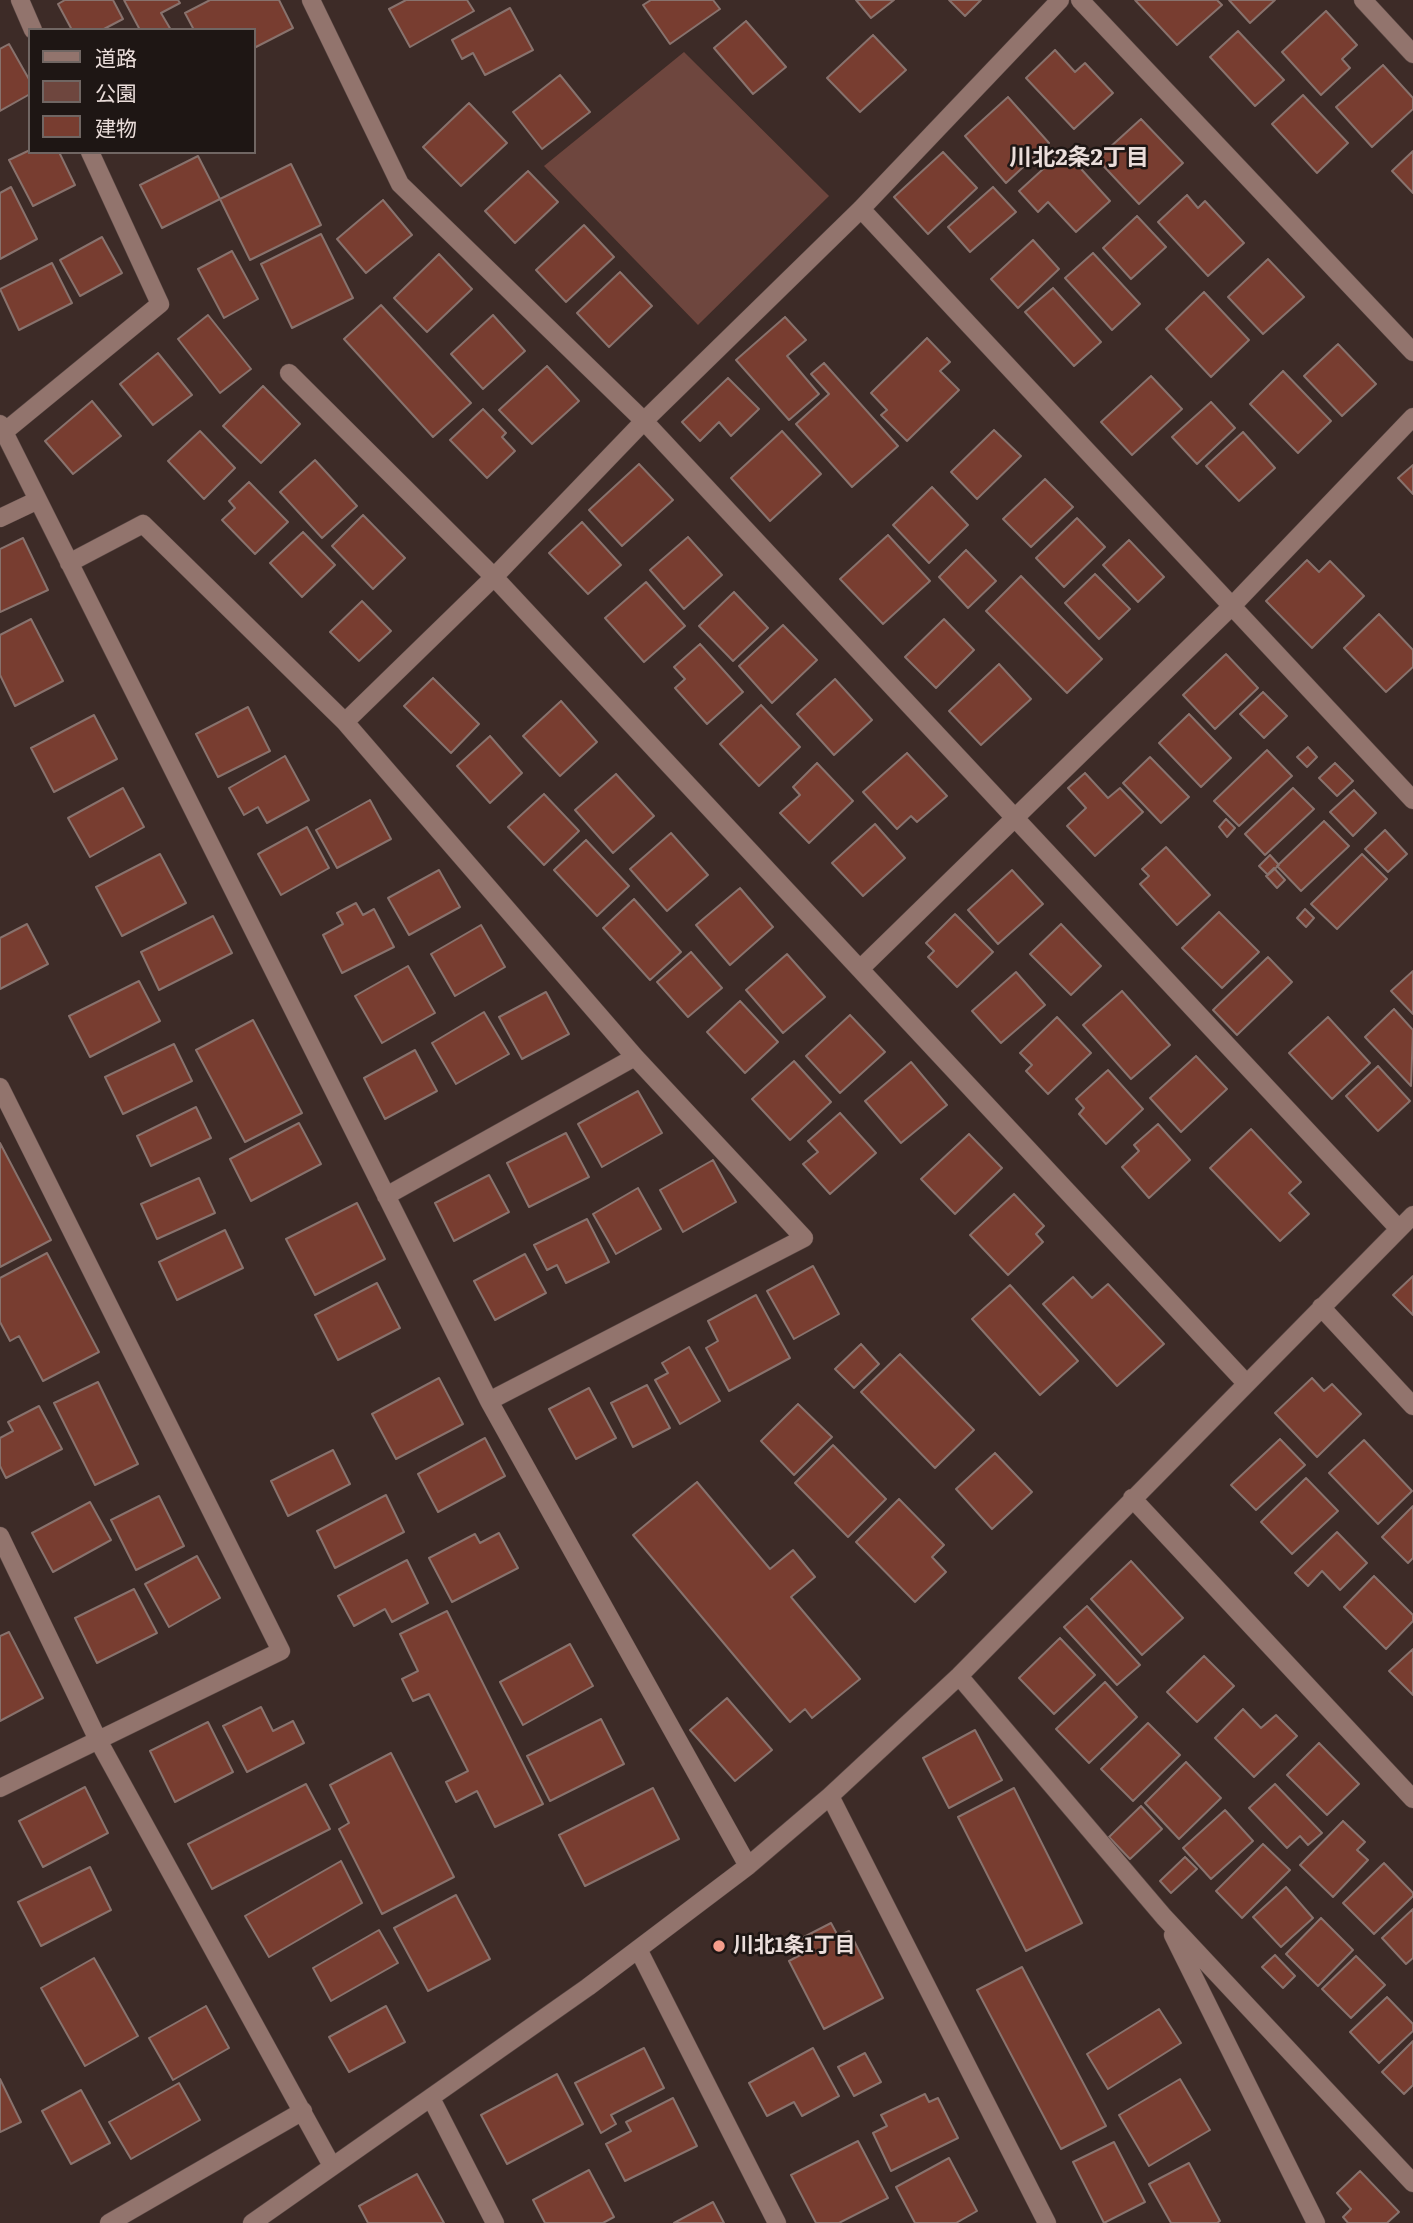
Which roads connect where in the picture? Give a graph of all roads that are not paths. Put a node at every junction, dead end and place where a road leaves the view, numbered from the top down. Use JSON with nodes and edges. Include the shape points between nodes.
{"nodes":[{"id":1,"x":20,"y":0,"type":"edge"},
{"id":2,"x":311,"y":0,"type":"edge"},
{"id":3,"x":1060,"y":0,"type":"edge"},
{"id":4,"x":1080,"y":0,"type":"edge"},
{"id":5,"x":1363,"y":0,"type":"edge"},
{"id":6,"x":32,"y":28,"type":"edge"},
{"id":7,"x":1413,"y":54,"type":"edge"},
{"id":8,"x":91,"y":154,"type":"edge"},
{"id":9,"x":861,"y":209,"type":"junction"},
{"id":10,"x":1413,"y":352,"type":"edge"},
{"id":11,"x":289,"y":373,"type":"dead end"},
{"id":12,"x":1413,"y":416,"type":"edge"},
{"id":13,"x":644,"y":421,"type":"junction"},
{"id":14,"x":2,"y":428,"type":"edge"},
{"id":15,"x":38,"y":500,"type":"junction"},
{"id":16,"x":0,"y":518,"type":"edge"},
{"id":17,"x":69,"y":563,"type":"junction"},
{"id":18,"x":494,"y":577,"type":"junction"},
{"id":19,"x":1232,"y":606,"type":"junction"},
{"id":20,"x":345,"y":722,"type":"junction"},
{"id":21,"x":1413,"y":800,"type":"edge"},
{"id":22,"x":1013,"y":818,"type":"junction"},
{"id":23,"x":860,"y":969,"type":"junction"},
{"id":24,"x":635,"y":1057,"type":"junction"},
{"id":25,"x":0,"y":1087,"type":"edge"},
{"id":26,"x":386,"y":1196,"type":"junction"},
{"id":27,"x":1413,"y":1215,"type":"edge"},
{"id":28,"x":1399,"y":1229,"type":"junction"},
{"id":29,"x":1321,"y":1307,"type":"junction"},
{"id":30,"x":1246,"y":1383,"type":"junction"},
{"id":31,"x":489,"y":1401,"type":"junction"},
{"id":32,"x":1413,"y":1406,"type":"edge"},
{"id":33,"x":1132,"y":1498,"type":"junction"},
{"id":34,"x":0,"y":1536,"type":"edge"},
{"id":35,"x":958,"y":1676,"type":"junction"},
{"id":36,"x":99,"y":1741,"type":"junction"},
{"id":37,"x":0,"y":1787,"type":"edge"},
{"id":38,"x":830,"y":1796,"type":"junction"},
{"id":39,"x":1413,"y":1799,"type":"edge"},
{"id":40,"x":748,"y":1866,"type":"junction"},
{"id":41,"x":1164,"y":1917,"type":"junction"},
{"id":42,"x":638,"y":1949,"type":"junction"},
{"id":43,"x":431,"y":2098,"type":"junction"},
{"id":44,"x":303,"y":2111,"type":"junction"},
{"id":45,"x":332,"y":2166,"type":"junction"},
{"id":46,"x":1413,"y":2183,"type":"edge"},
{"id":47,"x":258,"y":2221,"type":"edge"},
{"id":48,"x":109,"y":2223,"type":"edge"},
{"id":49,"x":495,"y":2223,"type":"edge"},
{"id":50,"x":778,"y":2223,"type":"edge"},
{"id":51,"x":1047,"y":2223,"type":"edge"},
{"id":52,"x":1316,"y":2223,"type":"edge"}],
"edges":[{"from":1,"to":6,"type":"street"},
{"from":2,"to":13,"type":"street","via":[[400,184]]},
{"from":3,"to":9,"type":"street"},
{"from":4,"to":10,"type":"street"},
{"from":5,"to":7,"type":"street"},
{"from":8,"to":14,"type":"street","via":[[160,304]]},
{"from":9,"to":13,"type":"street"},
{"from":9,"to":19,"type":"street"},
{"from":11,"to":18,"type":"street"},
{"from":12,"to":19,"type":"street"},
{"from":13,"to":18,"type":"street"},
{"from":13,"to":22,"type":"street"},
{"from":14,"to":15,"type":"street"},
{"from":15,"to":16,"type":"street"},
{"from":15,"to":17,"type":"street"},
{"from":17,"to":20,"type":"street","via":[[143,524]]},
{"from":17,"to":26,"type":"street"},
{"from":18,"to":20,"type":"street"},
{"from":18,"to":23,"type":"street"},
{"from":19,"to":21,"type":"street"},
{"from":19,"to":22,"type":"street"},
{"from":20,"to":24,"type":"street"},
{"from":22,"to":23,"type":"street"},
{"from":22,"to":28,"type":"street"},
{"from":23,"to":30,"type":"street"},
{"from":24,"to":26,"type":"street"},
{"from":24,"to":31,"type":"street","via":[[804,1238]]},
{"from":25,"to":36,"type":"street","via":[[281,1651]]},
{"from":26,"to":31,"type":"street"},
{"from":27,"to":28,"type":"street"},
{"from":28,"to":29,"type":"street"},
{"from":29,"to":30,"type":"street"},
{"from":29,"to":32,"type":"street"},
{"from":30,"to":33,"type":"street"},
{"from":31,"to":40,"type":"street"},
{"from":33,"to":35,"type":"street"},
{"from":33,"to":39,"type":"street"},
{"from":34,"to":36,"type":"street"},
{"from":35,"to":38,"type":"street"},
{"from":35,"to":41,"type":"street"},
{"from":36,"to":37,"type":"street"},
{"from":36,"to":44,"type":"street"},
{"from":38,"to":40,"type":"street"},
{"from":38,"to":51,"type":"street"},
{"from":40,"to":42,"type":"street"},
{"from":41,"to":46,"type":"street"},
{"from":41,"to":52,"type":"street"},
{"from":42,"to":43,"type":"street"},
{"from":42,"to":50,"type":"street"},
{"from":43,"to":45,"type":"street"},
{"from":43,"to":49,"type":"street"},
{"from":44,"to":45,"type":"street"},
{"from":44,"to":48,"type":"street"},
{"from":45,"to":47,"type":"street"}]}
